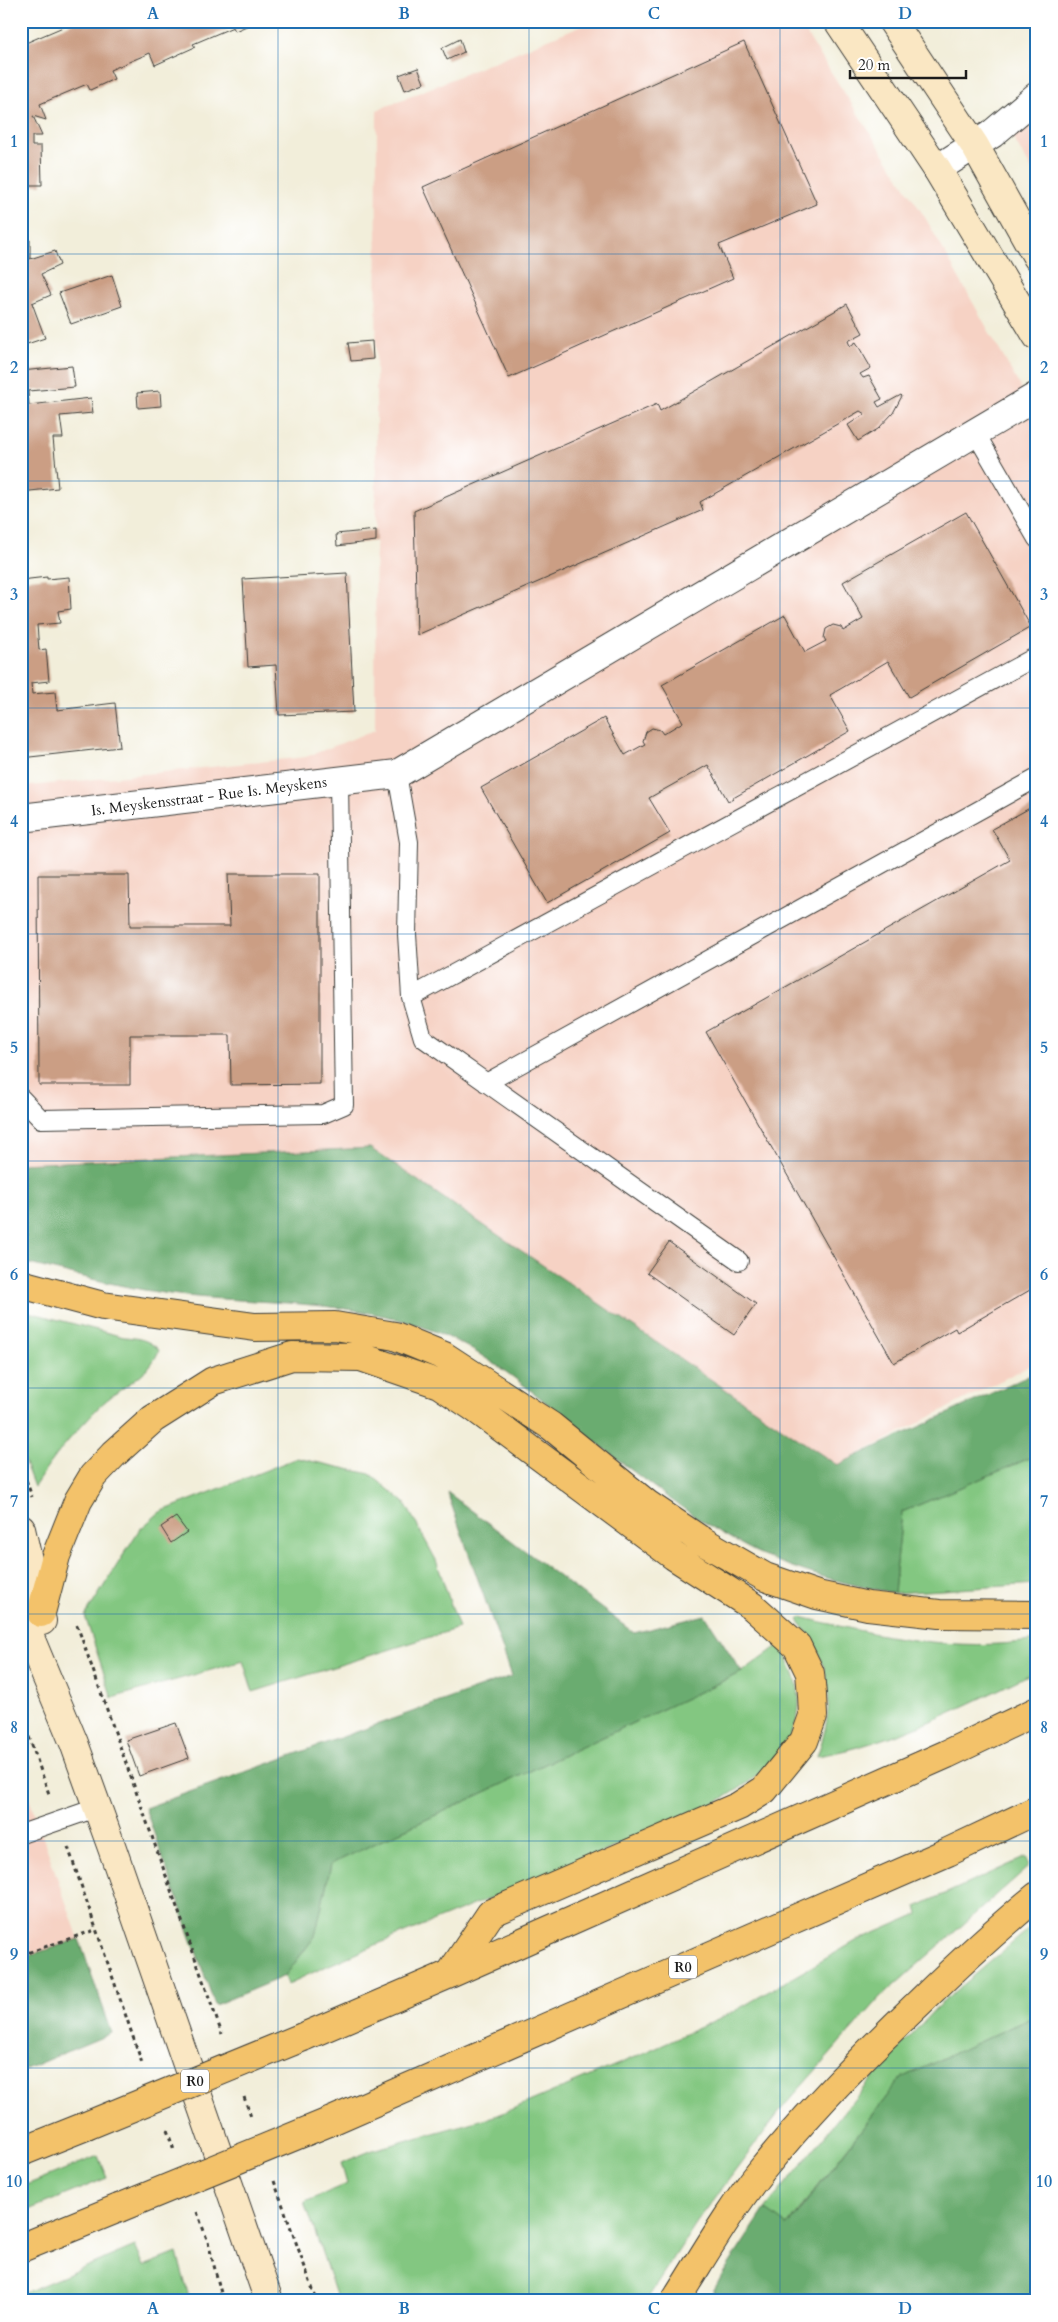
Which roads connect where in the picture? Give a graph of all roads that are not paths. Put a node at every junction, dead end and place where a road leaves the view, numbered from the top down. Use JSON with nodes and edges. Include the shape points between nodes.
{"nodes":[{"id":1,"x":838,"y":21,"type":"edge"},
{"id":2,"x":892,"y":21,"type":"edge"},
{"id":3,"x":1037,"y":96,"type":"edge"},
{"id":4,"x":975,"y":146,"type":"junction"},
{"id":5,"x":937,"y":169,"type":"junction"},
{"id":6,"x":1037,"y":257,"type":"edge"},
{"id":7,"x":1037,"y":336,"type":"edge"},
{"id":8,"x":1037,"y":396,"type":"edge"},
{"id":9,"x":975,"y":432,"type":"junction"},
{"id":10,"x":1037,"y":539,"type":"edge"},
{"id":11,"x":1037,"y":656,"type":"edge"},
{"id":12,"x":397,"y":774,"type":"junction"},
{"id":13,"x":1037,"y":778,"type":"edge"},
{"id":14,"x":339,"y":781,"type":"junction"},
{"id":15,"x":21,"y":818,"type":"edge"},
{"id":16,"x":411,"y":997,"type":"junction"},
{"id":17,"x":486,"y":1083,"type":"junction"},
{"id":18,"x":21,"y":1098,"type":"edge"},
{"id":19,"x":739,"y":1261,"type":"dead end"},
{"id":20,"x":21,"y":1284,"type":"edge"},
{"id":21,"x":21,"y":1528,"type":"edge"},
{"id":22,"x":31,"y":1615,"type":"edge"},
{"id":23,"x":1037,"y":1615,"type":"edge"},
{"id":24,"x":1037,"y":1711,"type":"edge"},
{"id":25,"x":96,"y":1808,"type":"junction"},
{"id":26,"x":1037,"y":1810,"type":"edge"},
{"id":27,"x":21,"y":1834,"type":"edge"},
{"id":28,"x":1037,"y":1896,"type":"edge"},
{"id":29,"x":450,"y":1974,"type":"junction"},
{"id":30,"x":21,"y":2152,"type":"edge"},
{"id":31,"x":21,"y":2248,"type":"edge"},
{"id":32,"x":269,"y":2301,"type":"edge"},
{"id":33,"x":675,"y":2301,"type":"edge"}],
"edges":[{"from":1,"to":5,"type":"main road"},
{"from":2,"to":4,"type":"main road"},
{"from":3,"to":4,"type":"street"},
{"from":4,"to":5,"type":"street"},
{"from":4,"to":6,"type":"main road"},
{"from":5,"to":7,"type":"main road"},
{"from":8,"to":9,"type":"street"},
{"from":9,"to":10,"type":"lane"},
{"from":9,"to":12,"type":"street"},
{"from":11,"to":16,"type":"lane"},
{"from":12,"to":14,"type":"street","name":"Is. Meyskensstraat - Rue Is. Meyskens"},
{"from":12,"to":16,"type":"lane","via":[[409,842]]},
{"from":13,"to":17,"type":"lane"},
{"from":14,"to":15,"type":"street","name":"Is. Meyskensstraat - Rue Is. Meyskens"},
{"from":14,"to":18,"type":"lane","via":[[344,1105],[323,1114],[41,1119]]},
{"from":16,"to":17,"type":"lane","via":[[423,1038]]},
{"from":17,"to":19,"type":"lane"},
{"from":20,"to":23,"type":"highway","via":[[103,1306],[255,1326],[335,1326],[395,1336],[444,1356],[552,1426],[647,1504],[765,1577],[817,1595],[868,1606],[939,1614]]},
{"from":21,"to":22,"type":"main road"},
{"from":22,"to":25,"type":"main road"},
{"from":22,"to":29,"type":"highway","via":[[78,1501],[93,1476],[153,1419],[213,1381],[292,1356],[361,1357],[439,1384],[674,1556],[752,1606],[797,1646],[810,1673],[813,1716],[804,1741],[764,1790],[739,1806],[491,1912]]},
{"from":24,"to":29,"type":"highway","number":"R0"},
{"from":25,"to":27,"type":"lane"},
{"from":25,"to":32,"type":"main road"},
{"from":26,"to":31,"type":"highway","number":"R0","bridge":true,"via":[[948,1852],[328,2122]]},
{"from":28,"to":33,"type":"highway","via":[[994,1930],[852,2066],[803,2120],[730,2214]]},
{"from":29,"to":30,"type":"highway","number":"R0","bridge":true}]}
